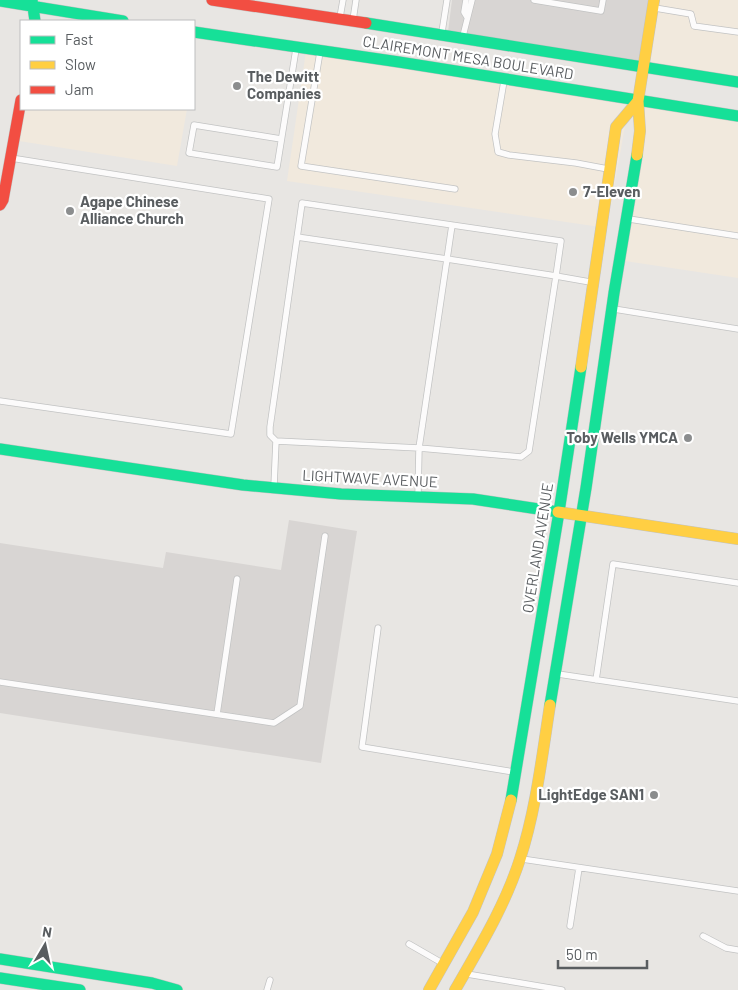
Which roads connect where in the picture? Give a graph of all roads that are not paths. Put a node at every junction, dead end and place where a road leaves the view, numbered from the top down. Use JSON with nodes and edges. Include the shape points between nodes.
{"nodes":[{"id":1,"x":212,"y":0,"type":"edge"},
{"id":2,"x":343,"y":0,"type":"edge"},
{"id":3,"x":356,"y":0,"type":"edge"},
{"id":4,"x":446,"y":0,"type":"edge"},
{"id":5,"x":466,"y":0,"type":"edge"},
{"id":6,"x":472,"y":0,"type":"edge"},
{"id":7,"x":534,"y":0,"type":"edge"},
{"id":8,"x":603,"y":0,"type":"edge"},
{"id":9,"x":0,"y":1,"type":"edge"},
{"id":10,"x":226,"y":1,"type":"edge"},
{"id":11,"x":32,"y":3,"type":"edge"},
{"id":12,"x":654,"y":4,"type":"edge"},
{"id":13,"x":275,"y":5,"type":"edge"},
{"id":14,"x":467,"y":17,"type":"junction"},
{"id":15,"x":340,"y":19,"type":"junction"},
{"id":16,"x":35,"y":20,"type":"edge"},
{"id":17,"x":118,"y":20,"type":"edge"},
{"id":18,"x":353,"y":21,"type":"junction"},
{"id":19,"x":195,"y":32,"type":"edge"},
{"id":20,"x":738,"y":32,"type":"edge"},
{"id":21,"x":441,"y":34,"type":"junction"},
{"id":22,"x":463,"y":38,"type":"junction"},
{"id":23,"x":297,"y":47,"type":"junction"},
{"id":24,"x":321,"y":50,"type":"junction"},
{"id":25,"x":643,"y":68,"type":"junction"},
{"id":26,"x":504,"y":79,"type":"junction"},
{"id":27,"x":738,"y":82,"type":"edge"},
{"id":28,"x":638,"y":100,"type":"junction"},
{"id":29,"x":20,"y":106,"type":"edge"},
{"id":30,"x":738,"y":116,"type":"edge"},
{"id":31,"x":282,"y":139,"type":"junction"},
{"id":32,"x":11,"y":158,"type":"junction"},
{"id":33,"x":610,"y":169,"type":"junction"},
{"id":34,"x":3,"y":180,"type":"edge"},
{"id":35,"x":455,"y":189,"type":"dead end"},
{"id":36,"x":0,"y":205,"type":"edge"},
{"id":37,"x":627,"y":218,"type":"junction"},
{"id":38,"x":452,"y":225,"type":"junction"},
{"id":39,"x":738,"y":236,"type":"edge"},
{"id":40,"x":297,"y":237,"type":"junction"},
{"id":41,"x":447,"y":259,"type":"junction"},
{"id":42,"x":556,"y":276,"type":"junction"},
{"id":43,"x":592,"y":282,"type":"junction"},
{"id":44,"x":612,"y":308,"type":"junction"},
{"id":45,"x":738,"y":329,"type":"edge"},
{"id":46,"x":0,"y":401,"type":"edge"},
{"id":47,"x":276,"y":442,"type":"junction"},
{"id":48,"x":419,"y":448,"type":"junction"},
{"id":49,"x":0,"y":449,"type":"edge"},
{"id":50,"x":274,"y":488,"type":"junction"},
{"id":51,"x":418,"y":496,"type":"junction"},
{"id":52,"x":559,"y":512,"type":"junction"},
{"id":53,"x":581,"y":515,"type":"junction"},
{"id":54,"x":325,"y":536,"type":"dead end"},
{"id":55,"x":738,"y":539,"type":"edge"},
{"id":56,"x":237,"y":578,"type":"dead end"},
{"id":57,"x":738,"y":583,"type":"edge"},
{"id":58,"x":378,"y":628,"type":"dead end"},
{"id":59,"x":556,"y":674,"type":"junction"},
{"id":60,"x":596,"y":680,"type":"junction"},
{"id":61,"x":0,"y":682,"type":"edge"},
{"id":62,"x":738,"y":702,"type":"edge"},
{"id":63,"x":217,"y":714,"type":"junction"},
{"id":64,"x":516,"y":772,"type":"junction"},
{"id":65,"x":520,"y":859,"type":"junction"},
{"id":66,"x":579,"y":868,"type":"junction"},
{"id":67,"x":738,"y":891,"type":"edge"},
{"id":68,"x":570,"y":926,"type":"dead end"},
{"id":69,"x":703,"y":936,"type":"dead end"},
{"id":70,"x":409,"y":944,"type":"dead end"},
{"id":71,"x":738,"y":950,"type":"edge"},
{"id":72,"x":0,"y":958,"type":"edge"},
{"id":73,"x":444,"y":964,"type":"junction"},
{"id":74,"x":465,"y":973,"type":"junction"},
{"id":75,"x":0,"y":978,"type":"edge"},
{"id":76,"x":270,"y":980,"type":"dead end"},
{"id":77,"x":538,"y":988,"type":"edge"},
{"id":78,"x":68,"y":989,"type":"edge"},
{"id":79,"x":80,"y":990,"type":"edge"},
{"id":80,"x":177,"y":990,"type":"edge"},
{"id":81,"x":267,"y":990,"type":"edge"},
{"id":82,"x":429,"y":990,"type":"edge"},
{"id":83,"x":456,"y":990,"type":"edge"},
{"id":84,"x":562,"y":990,"type":"edge"}],
"edges":[{"from":1,"to":10,"type":"street","name":"CLAIREMONT MESA BOULEVARD"},
{"from":2,"to":15,"type":"lane"},
{"from":3,"to":18,"type":"lane"},
{"from":4,"to":21,"type":"lane"},
{"from":5,"to":14,"type":"lane","via":[[464,12]]},
{"from":6,"to":14,"type":"lane"},
{"from":7,"to":8,"type":"lane","via":[[601,11]]},
{"from":9,"to":11,"type":"street"},
{"from":10,"to":13,"type":"street","name":"CLAIREMONT MESA BOULEVARD"},
{"from":11,"to":16,"type":"street"},
{"from":11,"to":17,"type":"street"},
{"from":12,"to":20,"type":"lane","via":[[691,14],[694,26]]},
{"from":12,"to":25,"type":"street"},
{"from":13,"to":15,"type":"street","name":"CLAIREMONT MESA BOULEVARD"},
{"from":14,"to":22,"type":"lane"},
{"from":15,"to":18,"type":"street","name":"CLAIREMONT MESA BOULEVARD"},
{"from":18,"to":21,"type":"street","name":"CLAIREMONT MESA BOULEVARD"},
{"from":19,"to":23,"type":"street","name":"CLAIREMONT MESA BOULEVARD"},
{"from":21,"to":22,"type":"street","name":"CLAIREMONT MESA BOULEVARD"},
{"from":22,"to":25,"type":"street","name":"CLAIREMONT MESA BOULEVARD"},
{"from":23,"to":24,"type":"street","name":"CLAIREMONT MESA BOULEVARD"},
{"from":23,"to":31,"type":"lane"},
{"from":24,"to":26,"type":"street","name":"CLAIREMONT MESA BOULEVARD"},
{"from":24,"to":35,"type":"lane","via":[[301,166]]},
{"from":25,"to":27,"type":"street","name":"CLAIREMONT MESA BOULEVARD"},
{"from":25,"to":28,"type":"street"},
{"from":26,"to":28,"type":"street","name":"CLAIREMONT MESA BOULEVARD"},
{"from":26,"to":33,"type":"lane","via":[[495,134],[498,152]]},
{"from":28,"to":30,"type":"street","name":"CLAIREMONT MESA BOULEVARD"},
{"from":28,"to":33,"type":"street","name":"OVERLAND AVENUE","via":[[616,127]]},
{"from":28,"to":37,"type":"street","via":[[640,131]]},
{"from":29,"to":32,"type":"street"},
{"from":31,"to":31,"type":"lane","via":[[194,125],[189,153],[277,167]]},
{"from":32,"to":34,"type":"street"},
{"from":32,"to":46,"type":"lane","via":[[269,198],[231,434]]},
{"from":33,"to":43,"type":"street","name":"OVERLAND AVENUE"},
{"from":34,"to":36,"type":"street"},
{"from":37,"to":39,"type":"lane"},
{"from":37,"to":44,"type":"street"},
{"from":38,"to":40,"type":"lane","via":[[302,203]]},
{"from":38,"to":41,"type":"lane"},
{"from":38,"to":42,"type":"lane","via":[[560,241]]},
{"from":40,"to":41,"type":"lane"},
{"from":40,"to":47,"type":"lane","via":[[270,427],[270,435]]},
{"from":41,"to":42,"type":"lane"},
{"from":41,"to":48,"type":"lane"},
{"from":42,"to":43,"type":"lane"},
{"from":42,"to":48,"type":"lane","via":[[529,451],[521,456]]},
{"from":43,"to":52,"type":"street","name":"OVERLAND AVENUE"},
{"from":44,"to":45,"type":"lane"},
{"from":44,"to":53,"type":"street"},
{"from":47,"to":48,"type":"lane"},
{"from":47,"to":50,"type":"lane"},
{"from":48,"to":51,"type":"lane"},
{"from":49,"to":50,"type":"street","name":"LIGHTWAVE AVENUE"},
{"from":50,"to":51,"type":"street","name":"LIGHTWAVE AVENUE"},
{"from":51,"to":52,"type":"street","name":"LIGHTWAVE AVENUE","via":[[473,499]]},
{"from":52,"to":53,"type":"street","name":"LIGHTWAVE AVENUE"},
{"from":52,"to":64,"type":"street","name":"OVERLAND AVENUE"},
{"from":53,"to":55,"type":"street","name":"LIGHTWAVE AVENUE"},
{"from":53,"to":59,"type":"street"},
{"from":54,"to":63,"type":"lane","via":[[300,706],[274,723]]},
{"from":56,"to":63,"type":"lane"},
{"from":57,"to":60,"type":"lane","via":[[613,564]]},
{"from":58,"to":64,"type":"lane","via":[[362,747]]},
{"from":59,"to":60,"type":"lane"},
{"from":59,"to":65,"type":"street","via":[[536,792]]},
{"from":60,"to":62,"type":"lane"},
{"from":61,"to":63,"type":"lane"},
{"from":64,"to":73,"type":"street","name":"OVERLAND AVENUE","via":[[497,854],[473,912]]},
{"from":65,"to":66,"type":"lane"},
{"from":65,"to":74,"type":"street","via":[[495,920]]},
{"from":66,"to":67,"type":"lane"},
{"from":66,"to":68,"type":"lane"},
{"from":69,"to":71,"type":"lane","via":[[726,948]]},
{"from":70,"to":73,"type":"lane"},
{"from":72,"to":80,"type":"street","via":[[152,982]]},
{"from":73,"to":82,"type":"street","name":"OVERLAND AVENUE"},
{"from":74,"to":77,"type":"lane"},
{"from":74,"to":83,"type":"street"},
{"from":75,"to":78,"type":"street"},
{"from":76,"to":81,"type":"lane"},
{"from":77,"to":84,"type":"lane"},
{"from":78,"to":79,"type":"street"}]}
